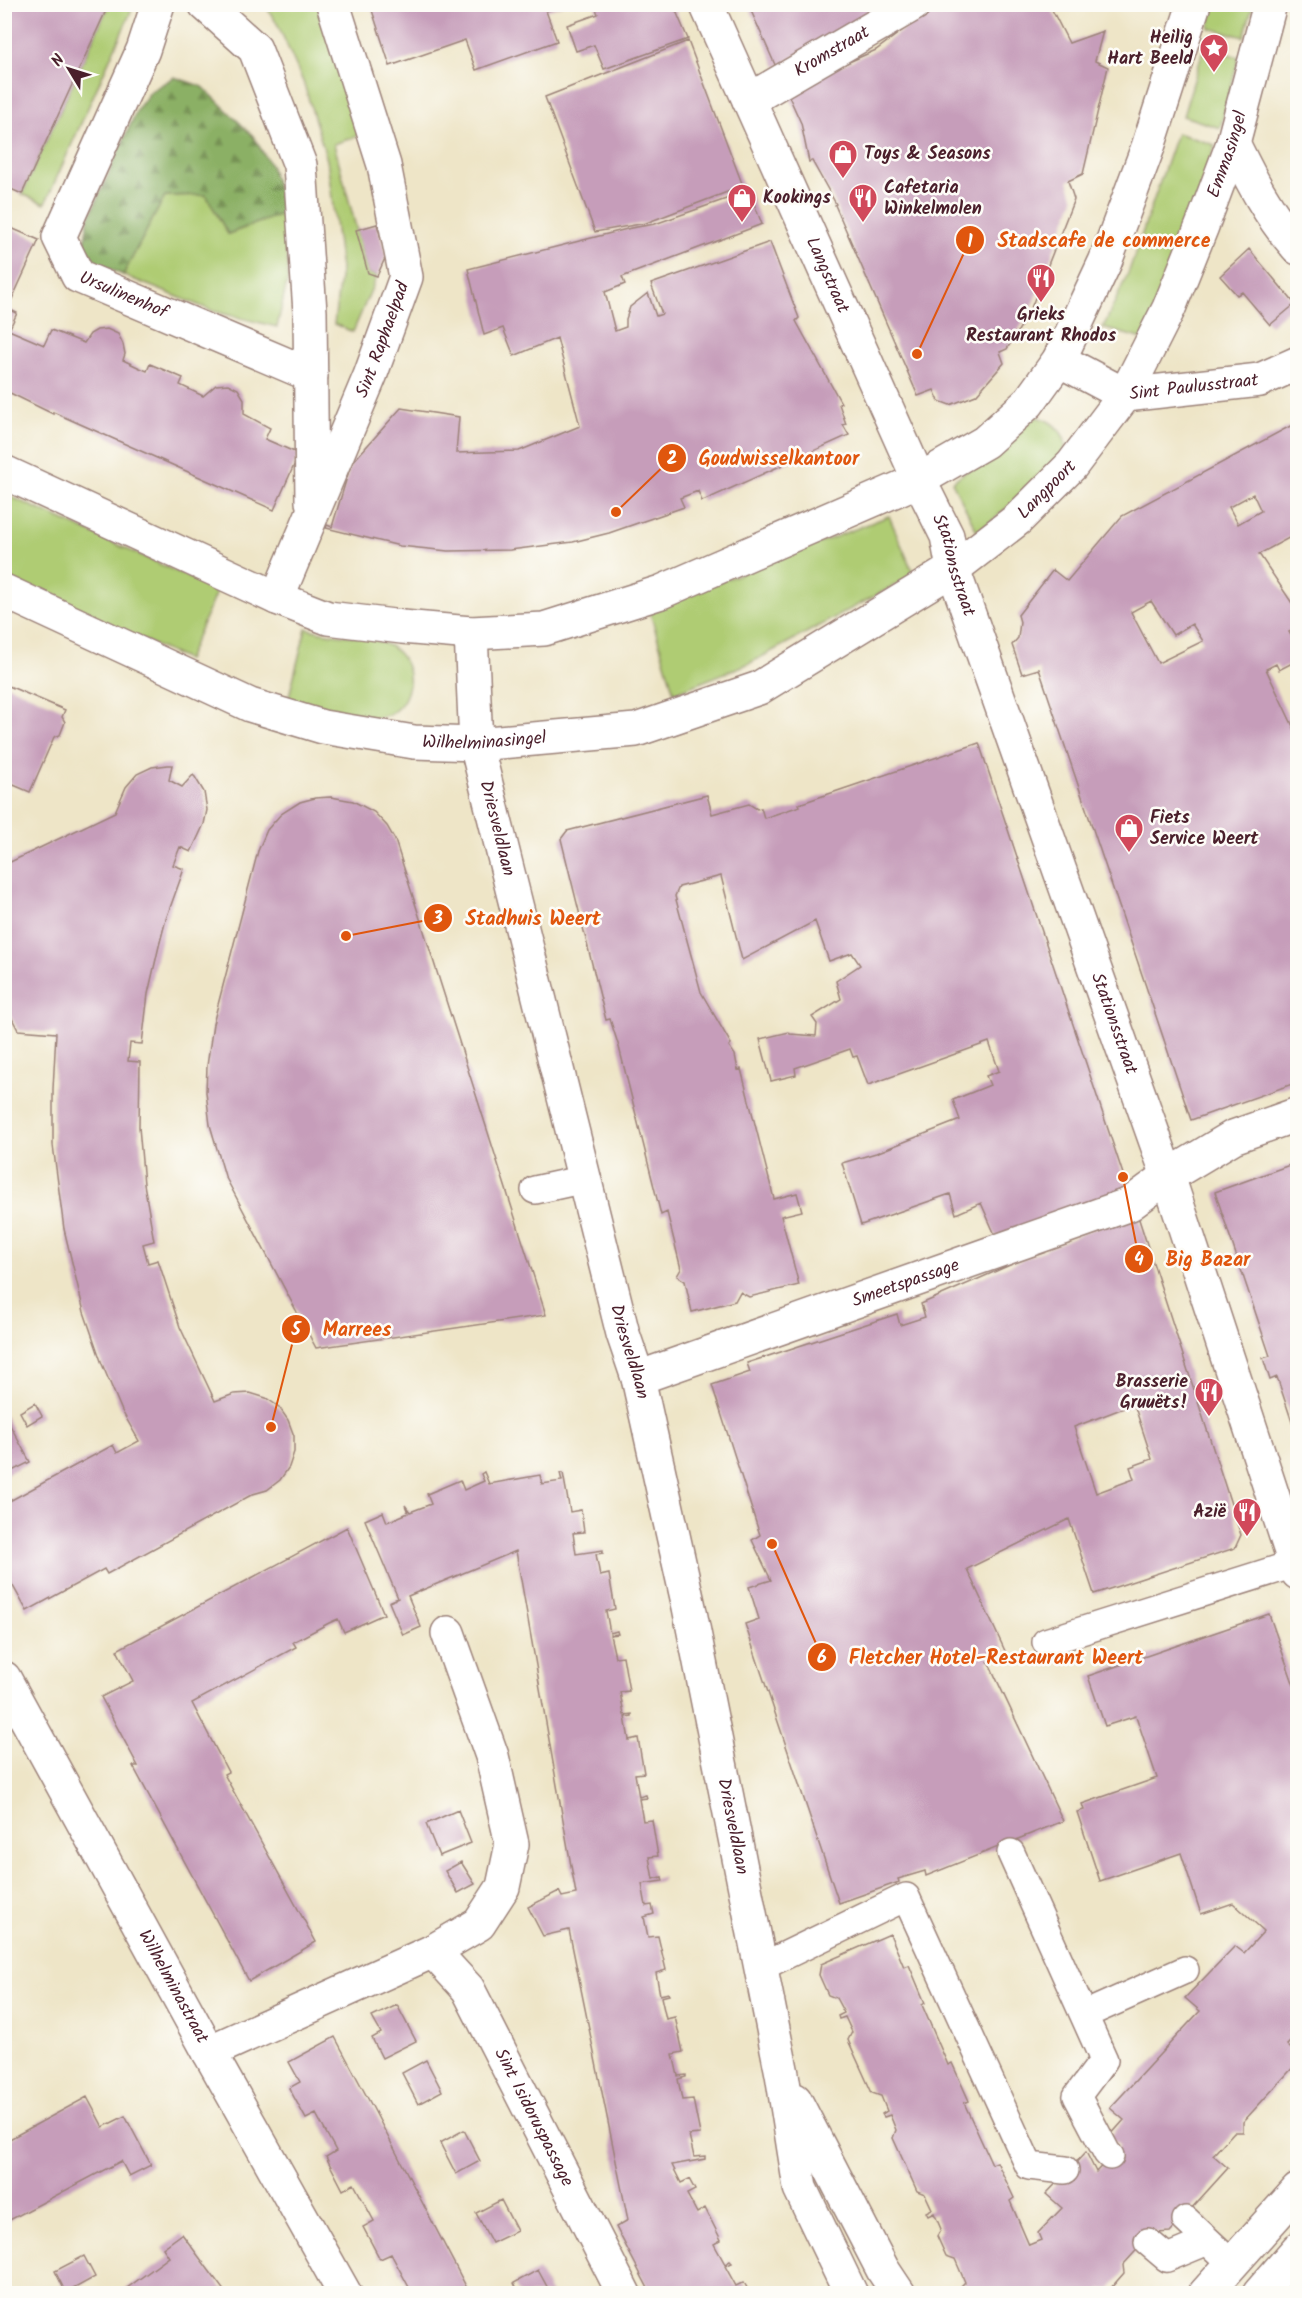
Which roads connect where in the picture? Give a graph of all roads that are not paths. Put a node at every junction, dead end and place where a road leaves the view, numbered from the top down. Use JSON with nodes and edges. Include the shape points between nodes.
{"nodes":[{"id":1,"x":158,"y":4,"type":"edge"},
{"id":2,"x":205,"y":4,"type":"edge"},
{"id":3,"x":333,"y":4,"type":"edge"},
{"id":4,"x":706,"y":4,"type":"edge"},
{"id":5,"x":914,"y":4,"type":"edge"},
{"id":6,"x":1194,"y":4,"type":"edge"},
{"id":7,"x":1269,"y":4,"type":"edge"},
{"id":8,"x":749,"y":100,"type":"junction"},
{"id":9,"x":1233,"y":143,"type":"junction"},
{"id":10,"x":1298,"y":248,"type":"edge"},
{"id":11,"x":1059,"y":360,"type":"junction"},
{"id":12,"x":1298,"y":363,"type":"edge"},
{"id":13,"x":311,"y":375,"type":"junction"},
{"id":14,"x":1125,"y":395,"type":"junction"},
{"id":15,"x":4,"y":472,"type":"edge"},
{"id":16,"x":919,"y":480,"type":"junction"},
{"id":17,"x":312,"y":516,"type":"junction"},
{"id":18,"x":953,"y":569,"type":"junction"},
{"id":19,"x":4,"y":591,"type":"edge"},
{"id":20,"x":277,"y":598,"type":"junction"},
{"id":21,"x":471,"y":633,"type":"junction"},
{"id":22,"x":476,"y":744,"type":"junction"},
{"id":23,"x":1298,"y":1114,"type":"edge"},
{"id":24,"x":1168,"y":1176,"type":"junction"},
{"id":25,"x":585,"y":1179,"type":"junction"},
{"id":26,"x":535,"y":1190,"type":"dead end"},
{"id":27,"x":638,"y":1378,"type":"junction"},
{"id":28,"x":1296,"y":1568,"type":"edge"},
{"id":29,"x":448,"y":1633,"type":"dead end"},
{"id":30,"x":1046,"y":1642,"type":"dead end"},
{"id":31,"x":5,"y":1683,"type":"edge"},
{"id":32,"x":1011,"y":1853,"type":"dead end"},
{"id":33,"x":433,"y":1951,"type":"junction"},
{"id":34,"x":759,"y":1968,"type":"junction"},
{"id":35,"x":1185,"y":1970,"type":"dead end"},
{"id":36,"x":1084,"y":2015,"type":"junction"},
{"id":37,"x":209,"y":2052,"type":"junction"},
{"id":38,"x":782,"y":2074,"type":"junction"},
{"id":39,"x":1110,"y":2156,"type":"dead end"},
{"id":40,"x":1065,"y":2170,"type":"dead end"},
{"id":41,"x":1298,"y":2190,"type":"edge"},
{"id":42,"x":1186,"y":2220,"type":"dead end"},
{"id":43,"x":1208,"y":2241,"type":"junction"},
{"id":44,"x":1148,"y":2242,"type":"dead end"},
{"id":45,"x":1298,"y":2249,"type":"edge"},
{"id":46,"x":1232,"y":2263,"type":"junction"},
{"id":47,"x":345,"y":2294,"type":"edge"},
{"id":48,"x":624,"y":2294,"type":"edge"},
{"id":49,"x":851,"y":2294,"type":"edge"},
{"id":50,"x":899,"y":2294,"type":"edge"},
{"id":51,"x":1205,"y":2294,"type":"edge"},
{"id":52,"x":1259,"y":2294,"type":"edge"}],
"edges":[{"from":1,"to":13,"type":"street","name":"Ursulinenhof","via":[[143,50],[59,237],[78,276]]},
{"from":2,"to":13,"type":"street","via":[[255,49],[300,165]]},
{"from":3,"to":17,"type":"street","name":"Sint Raphaelpad","via":[[384,165],[406,277]]},
{"from":4,"to":8,"type":"street","name":"Langstraat"},
{"from":5,"to":8,"type":"street","name":"Kromstraat"},
{"from":6,"to":11,"type":"street","via":[[1148,147],[1105,262]]},
{"from":7,"to":9,"type":"street","name":"Emmasingel"},
{"from":8,"to":16,"type":"street","name":"Langstraat"},
{"from":9,"to":10,"type":"street","via":[[1257,192]]},
{"from":9,"to":14,"type":"street","name":"Emmasingel","via":[[1169,308]]},
{"from":11,"to":14,"type":"street","name":"Sint Paulusstraat"},
{"from":11,"to":16,"type":"street","via":[[1028,403],[985,442]]},
{"from":12,"to":14,"type":"street","name":"Sint Paulusstraat","via":[[1260,380]]},
{"from":13,"to":17,"type":"street"},
{"from":14,"to":18,"type":"street","name":"Langpoort","via":[[1065,472],[1018,519]]},
{"from":15,"to":20,"type":"street"},
{"from":16,"to":18,"type":"street","name":"Stationsstraat","via":[[947,536]]},
{"from":16,"to":21,"type":"street","via":[[661,592],[544,629]]},
{"from":17,"to":20,"type":"street","name":"Sint Raphaelpad"},
{"from":18,"to":22,"type":"street","name":"Wilhelminasingel","via":[[759,688],[636,730]]},
{"from":18,"to":24,"type":"street","name":"Stationsstraat"},
{"from":19,"to":22,"type":"street","name":"Wilhelminasingel","via":[[250,705],[323,727],[414,742]]},
{"from":20,"to":21,"type":"street","via":[[328,618]]},
{"from":21,"to":22,"type":"street","name":"Driesveldlaan"},
{"from":22,"to":25,"type":"street","name":"Driesveldlaan"},
{"from":23,"to":24,"type":"street","name":"Smeetspassage","via":[[1233,1137]]},
{"from":24,"to":27,"type":"street","name":"Smeetspassage","via":[[1130,1204]]},
{"from":24,"to":28,"type":"street","name":"Stationsstraat"},
{"from":25,"to":26,"type":"lane"},
{"from":25,"to":27,"type":"street","name":"Driesveldlaan","via":[[623,1334]]},
{"from":27,"to":34,"type":"street","name":"Driesveldlaan","via":[[692,1618]]},
{"from":28,"to":30,"type":"lane"},
{"from":29,"to":33,"type":"street","via":[[492,1756],[513,1844],[503,1887],[479,1924]]},
{"from":31,"to":37,"type":"street","name":"Wilhelminastraat"},
{"from":32,"to":36,"type":"lane"},
{"from":33,"to":37,"type":"street"},
{"from":33,"to":48,"type":"street","name":"Sint Isidoruspassage","via":[[468,1989]]},
{"from":34,"to":38,"type":"street","name":"Driesveldlaan"},
{"from":34,"to":40,"type":"lane","via":[[906,1897],[1029,2166]]},
{"from":35,"to":36,"type":"lane"},
{"from":36,"to":39,"type":"lane","via":[[1104,2060],[1077,2096]]},
{"from":37,"to":47,"type":"street","name":"Wilhelminastraat"},
{"from":38,"to":49,"type":"street","name":"Driesveldlaan","via":[[800,2188]]},
{"from":38,"to":50,"type":"street","name":"Driesveldlaan"},
{"from":41,"to":46,"type":"street"},
{"from":42,"to":43,"type":"lane"},
{"from":43,"to":44,"type":"lane","via":[[1167,2258]]},
{"from":43,"to":46,"type":"lane"},
{"from":45,"to":52,"type":"street"},
{"from":46,"to":51,"type":"street"}]}
